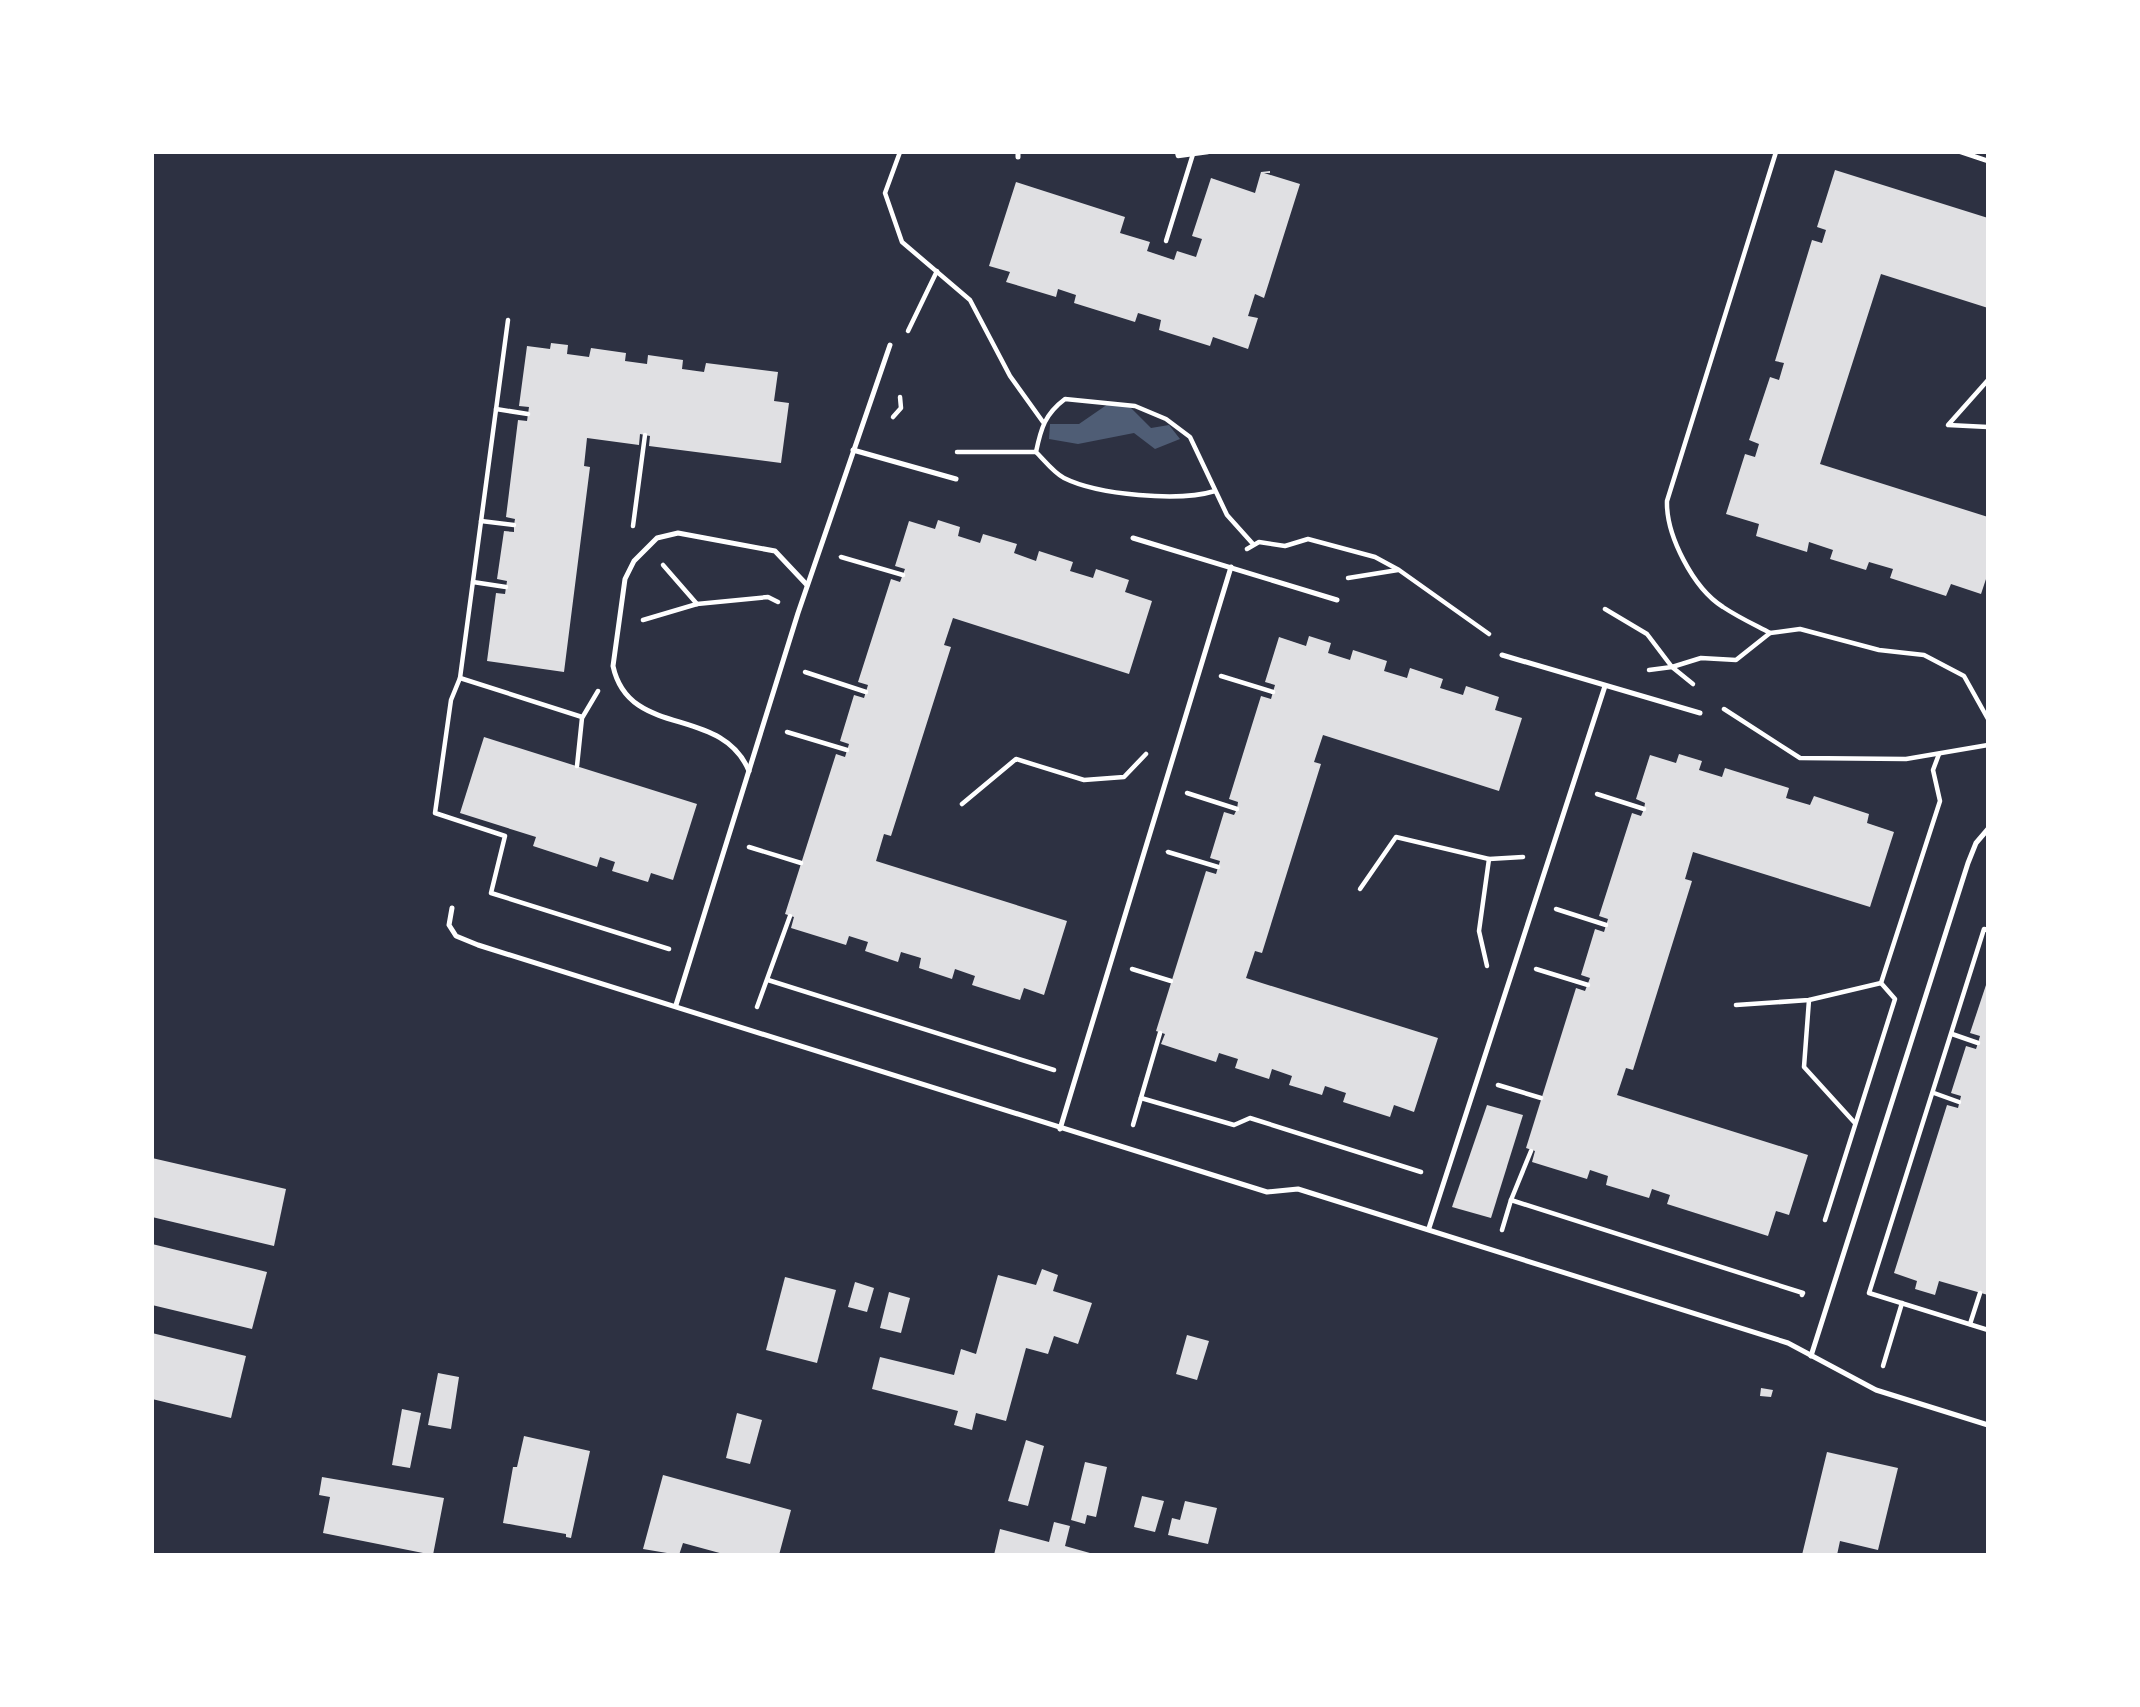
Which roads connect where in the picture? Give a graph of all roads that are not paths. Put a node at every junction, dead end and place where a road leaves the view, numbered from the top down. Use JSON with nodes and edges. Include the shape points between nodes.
{"nodes":[{"id":1,"x":1961,"y":152,"type":"edge"},
{"id":2,"x":1988,"y":162,"type":"edge"},
{"id":3,"x":890,"y":345,"type":"dead end"},
{"id":4,"x":853,"y":450,"type":"junction"},
{"id":5,"x":956,"y":479,"type":"dead end"},
{"id":6,"x":1133,"y":538,"type":"dead end"},
{"id":7,"x":1231,"y":567,"type":"junction"},
{"id":8,"x":807,"y":585,"type":"junction"},
{"id":9,"x":1337,"y":600,"type":"dead end"},
{"id":10,"x":1502,"y":655,"type":"dead end"},
{"id":11,"x":1605,"y":686,"type":"junction"},
{"id":12,"x":1700,"y":713,"type":"dead end"},
{"id":13,"x":749,"y":771,"type":"junction"},
{"id":14,"x":1988,"y":829,"type":"edge"},
{"id":15,"x":452,"y":908,"type":"dead end"},
{"id":16,"x":676,"y":1005,"type":"junction"},
{"id":17,"x":1060,"y":1129,"type":"junction"},
{"id":18,"x":1429,"y":1228,"type":"junction"},
{"id":19,"x":1811,"y":1356,"type":"junction"},
{"id":20,"x":1988,"y":1425,"type":"edge"}],
"edges":[{"from":1,"to":2,"type":"lane"},
{"from":3,"to":4,"type":"lane"},
{"from":4,"to":5,"type":"lane"},
{"from":4,"to":8,"type":"lane"},
{"from":6,"to":7,"type":"lane"},
{"from":7,"to":9,"type":"lane"},
{"from":7,"to":17,"type":"lane"},
{"from":8,"to":13,"type":"lane"},
{"from":8,"to":13,"type":"lane","via":[[775,551],[678,533],[657,538],[647,546],[625,579],[613,666],[625,695],[660,717],[711,731],[728,741]]},
{"from":10,"to":11,"type":"lane"},
{"from":11,"to":12,"type":"lane"},
{"from":11,"to":18,"type":"lane"},
{"from":13,"to":16,"type":"lane"},
{"from":14,"to":19,"type":"lane","via":[[1968,863]]},
{"from":15,"to":16,"type":"lane","via":[[449,925],[456,936]]},
{"from":16,"to":17,"type":"lane"},
{"from":17,"to":18,"type":"lane","via":[[1268,1192],[1298,1189]]},
{"from":18,"to":19,"type":"lane","via":[[1788,1343]]},
{"from":19,"to":20,"type":"lane","via":[[1876,1390]]}]}
